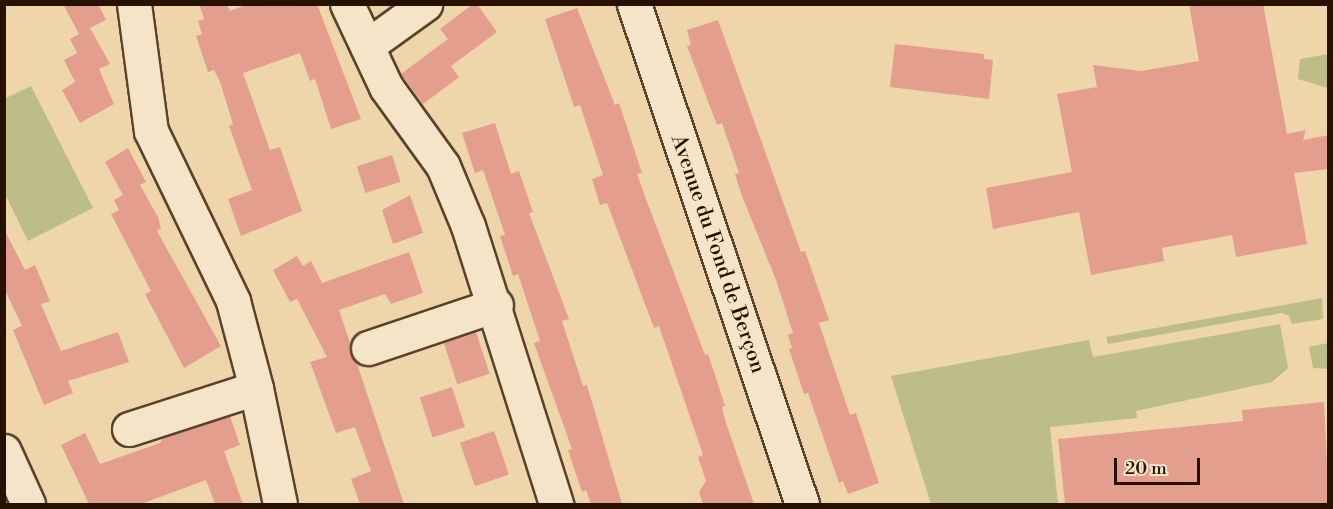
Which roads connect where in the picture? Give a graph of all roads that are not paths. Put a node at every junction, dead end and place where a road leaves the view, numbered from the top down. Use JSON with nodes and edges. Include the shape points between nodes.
{"nodes":[{"id":1,"x":134,"y":4,"type":"edge"},
{"id":2,"x":347,"y":4,"type":"edge"},
{"id":3,"x":425,"y":4,"type":"edge"},
{"id":4,"x":634,"y":4,"type":"edge"},
{"id":5,"x":367,"y":46,"type":"junction"},
{"id":6,"x":496,"y":305,"type":"junction"},
{"id":7,"x":368,"y":348,"type":"dead end"},
{"id":8,"x":256,"y":388,"type":"junction"},
{"id":9,"x":129,"y":429,"type":"dead end"},
{"id":10,"x":4,"y":452,"type":"edge"},
{"id":11,"x":28,"y":504,"type":"edge"},
{"id":12,"x":280,"y":504,"type":"edge"},
{"id":13,"x":556,"y":504,"type":"edge"},
{"id":14,"x":802,"y":504,"type":"edge"}],
"edges":[{"from":1,"to":8,"type":"street","via":[[151,131],[223,274]]},
{"from":2,"to":5,"type":"street"},
{"from":3,"to":5,"type":"street"},
{"from":4,"to":14,"type":"street","name":"Avenue du Fond de Berçon"},
{"from":5,"to":6,"type":"street","via":[[394,100],[442,166]]},
{"from":6,"to":7,"type":"street"},
{"from":6,"to":13,"type":"street"},
{"from":8,"to":9,"type":"street"},
{"from":8,"to":12,"type":"street"},
{"from":10,"to":11,"type":"street"}]}
